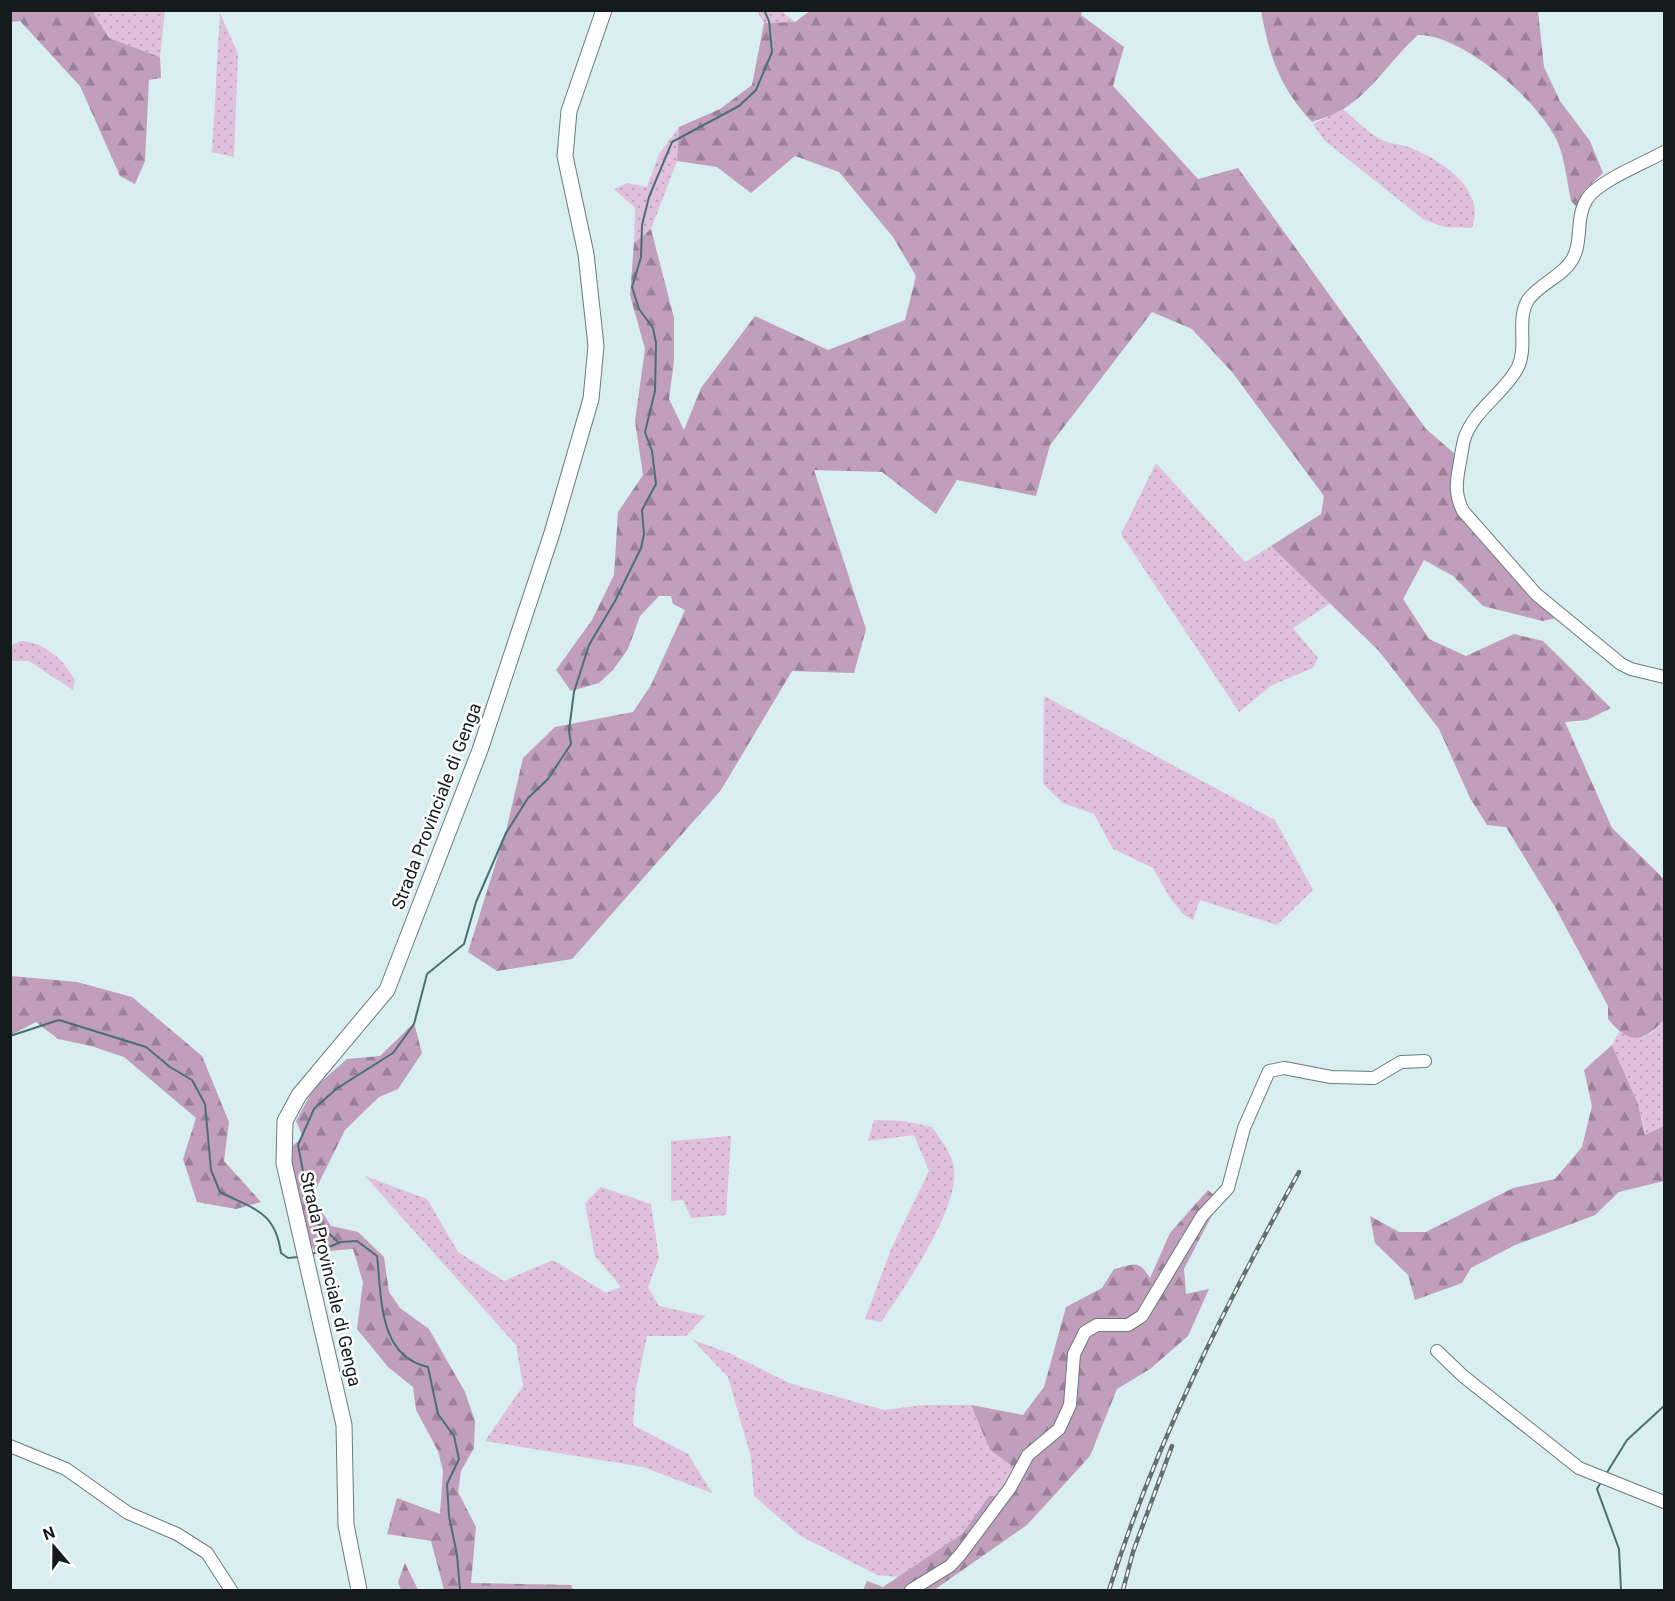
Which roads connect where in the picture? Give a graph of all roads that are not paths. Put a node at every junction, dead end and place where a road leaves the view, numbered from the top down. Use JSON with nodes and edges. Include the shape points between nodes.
{"nodes":[{"id":1,"x":604,"y":10,"type":"edge"},
{"id":2,"x":1665,"y":152,"type":"edge"},
{"id":3,"x":1665,"y":677,"type":"edge"},
{"id":4,"x":1425,"y":1061,"type":"dead end"},
{"id":5,"x":1437,"y":1352,"type":"dead end"},
{"id":6,"x":10,"y":1446,"type":"edge"},
{"id":7,"x":1665,"y":1502,"type":"edge"},
{"id":8,"x":231,"y":1590,"type":"edge"},
{"id":9,"x":359,"y":1590,"type":"edge"},
{"id":10,"x":911,"y":1590,"type":"edge"}],
"edges":[{"from":1,"to":9,"type":"main road","name":"Strada Provinciale di Genga","via":[[569,111],[565,156],[586,254],[595,334],[591,399],[552,533],[480,750],[387,990],[299,1095],[285,1121],[284,1162],[344,1425],[346,1526]]},
{"from":2,"to":3,"type":"street","via":[[1598,188],[1587,198],[1580,213],[1571,261],[1527,302],[1518,365],[1464,439],[1456,487],[1463,511],[1536,594],[1621,664]]},
{"from":4,"to":10,"type":"street","via":[[1401,1062],[1374,1078],[1331,1077],[1284,1068],[1269,1071],[1244,1128],[1228,1188],[1202,1216],[1142,1317],[1128,1325],[1097,1325],[1085,1332],[1074,1354],[1070,1405],[1059,1429],[1028,1455],[1010,1488],[950,1566]]},
{"from":5,"to":7,"type":"street","via":[[1587,1473]]},
{"from":6,"to":8,"type":"street","via":[[66,1469],[128,1513],[177,1534],[207,1553]]}]}
